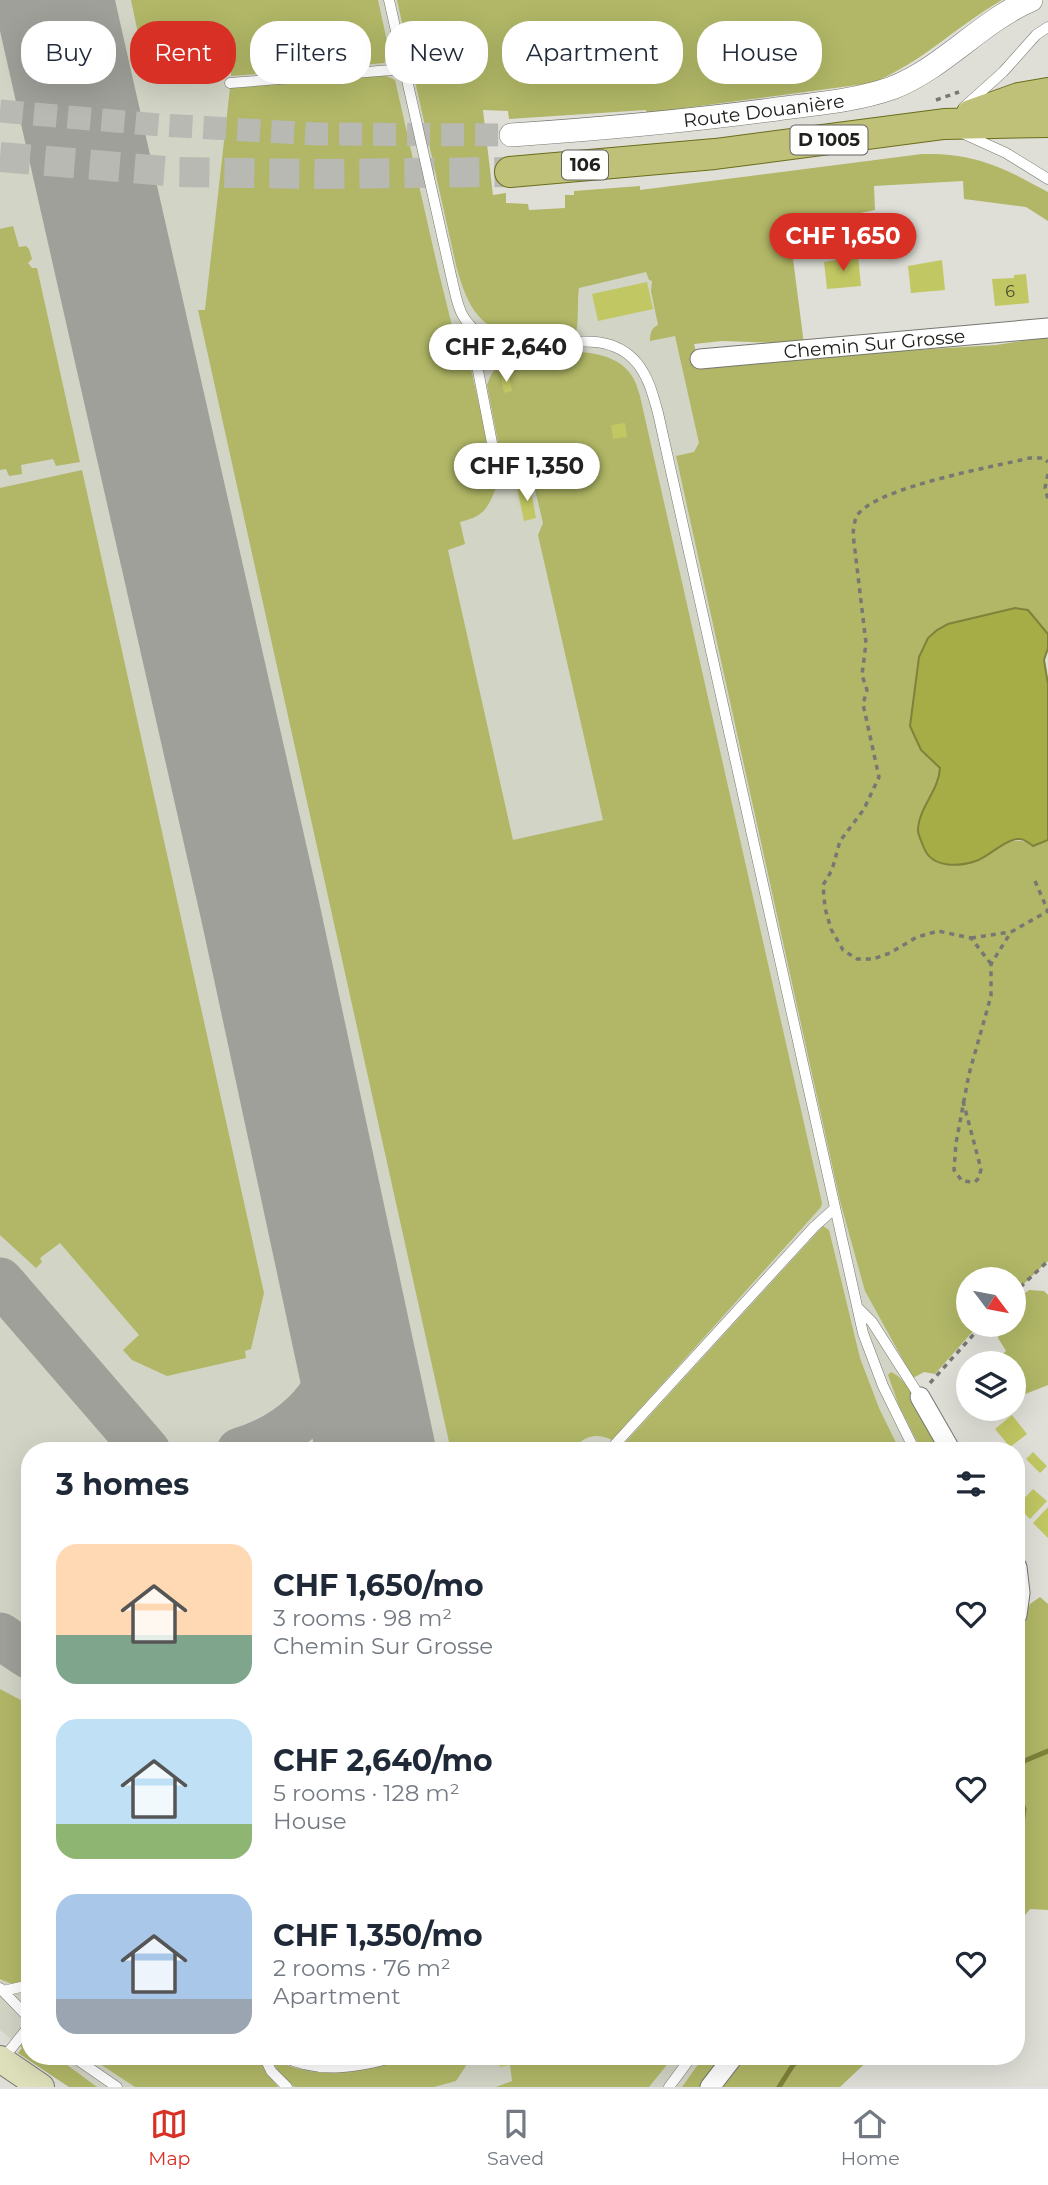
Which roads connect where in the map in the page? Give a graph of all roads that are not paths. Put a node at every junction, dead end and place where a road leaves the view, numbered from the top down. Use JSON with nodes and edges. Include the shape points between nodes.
{"nodes":[{"id":1,"x":388,"y":0,"type":"edge"},
{"id":2,"x":1031,"y":0,"type":"edge"},
{"id":3,"x":393,"y":21,"type":"edge"},
{"id":4,"x":1048,"y":27,"type":"edge"},
{"id":5,"x":385,"y":71,"type":"edge"},
{"id":6,"x":236,"y":83,"type":"edge"},
{"id":7,"x":407,"y":84,"type":"edge"},
{"id":8,"x":1048,"y":93,"type":"edge"},
{"id":9,"x":937,"y":113,"type":"junction"},
{"id":10,"x":1048,"y":122,"type":"edge"},
{"id":11,"x":511,"y":135,"type":"tunnel mouth"},
{"id":12,"x":660,"y":159,"type":"joint"},
{"id":13,"x":510,"y":172,"type":"tunnel mouth"},
{"id":14,"x":1048,"y":179,"type":"edge"},
{"id":15,"x":469,"y":323,"type":"junction"},
{"id":16,"x":1048,"y":328,"type":"edge"},
{"id":17,"x":700,"y":359,"type":"dead end"},
{"id":18,"x":498,"y":474,"type":"dead end"},
{"id":19,"x":835,"y":1208,"type":"junction"},
{"id":20,"x":857,"y":1308,"type":"junction"},
{"id":21,"x":920,"y":1397,"type":"joint"},
{"id":22,"x":616,"y":1442,"type":"edge"},
{"id":23,"x":911,"y":1442,"type":"edge"},
{"id":24,"x":946,"y":1442,"type":"edge"},
{"id":25,"x":21,"y":1987,"type":"edge"},
{"id":26,"x":2,"y":1990,"type":"edge"},
{"id":27,"x":21,"y":2010,"type":"edge"},
{"id":28,"x":21,"y":2036,"type":"edge"},
{"id":29,"x":1,"y":2059,"type":"edge"},
{"id":30,"x":85,"y":2065,"type":"edge"},
{"id":31,"x":268,"y":2065,"type":"edge"},
{"id":32,"x":304,"y":2065,"type":"edge"},
{"id":33,"x":362,"y":2065,"type":"edge"},
{"id":34,"x":685,"y":2065,"type":"edge"},
{"id":35,"x":727,"y":2065,"type":"edge"},
{"id":36,"x":41,"y":2087,"type":"edge"},
{"id":37,"x":117,"y":2087,"type":"edge"},
{"id":38,"x":287,"y":2087,"type":"edge"},
{"id":39,"x":669,"y":2087,"type":"edge"},
{"id":40,"x":710,"y":2087,"type":"edge"}],
"edges":[{"from":1,"to":3,"type":"lane"},
{"from":2,"to":11,"type":"street","name":"Route Douanière","via":[[993,20],[908,79],[863,96],[622,128]]},
{"from":4,"to":9,"type":"lane","via":[[987,87]]},
{"from":5,"to":6,"type":"lane"},
{"from":7,"to":15,"type":"lane","via":[[452,280]]},
{"from":8,"to":9,"type":"main road","number":"D 1005"},
{"from":9,"to":10,"type":"main road","number":"D 1005"},
{"from":9,"to":12,"type":"main road","number":"D 1005","via":[[802,143]]},
{"from":9,"to":14,"type":"lane"},
{"from":12,"to":13,"type":"main road","number":"106"},
{"from":15,"to":18,"type":"lane"},
{"from":15,"to":19,"type":"lane","via":[[480,335],[505,345],[602,344],[629,356],[649,383]]},
{"from":16,"to":17,"type":"street","name":"Chemin Sur Grosse"},
{"from":19,"to":20,"type":"lane"},
{"from":19,"to":22,"type":"lane"},
{"from":20,"to":21,"type":"lane","via":[[872,1322]]},
{"from":20,"to":23,"type":"lane","via":[[883,1385]]},
{"from":21,"to":24,"type":"street"},
{"from":25,"to":26,"type":"lane"},
{"from":26,"to":27,"type":"lane"},
{"from":28,"to":29,"type":"lane"},
{"from":29,"to":36,"type":"main road"},
{"from":30,"to":37,"type":"lane"},
{"from":31,"to":38,"type":"lane"},
{"from":32,"to":33,"type":"lane"},
{"from":34,"to":39,"type":"lane"},
{"from":35,"to":40,"type":"street"}]}
